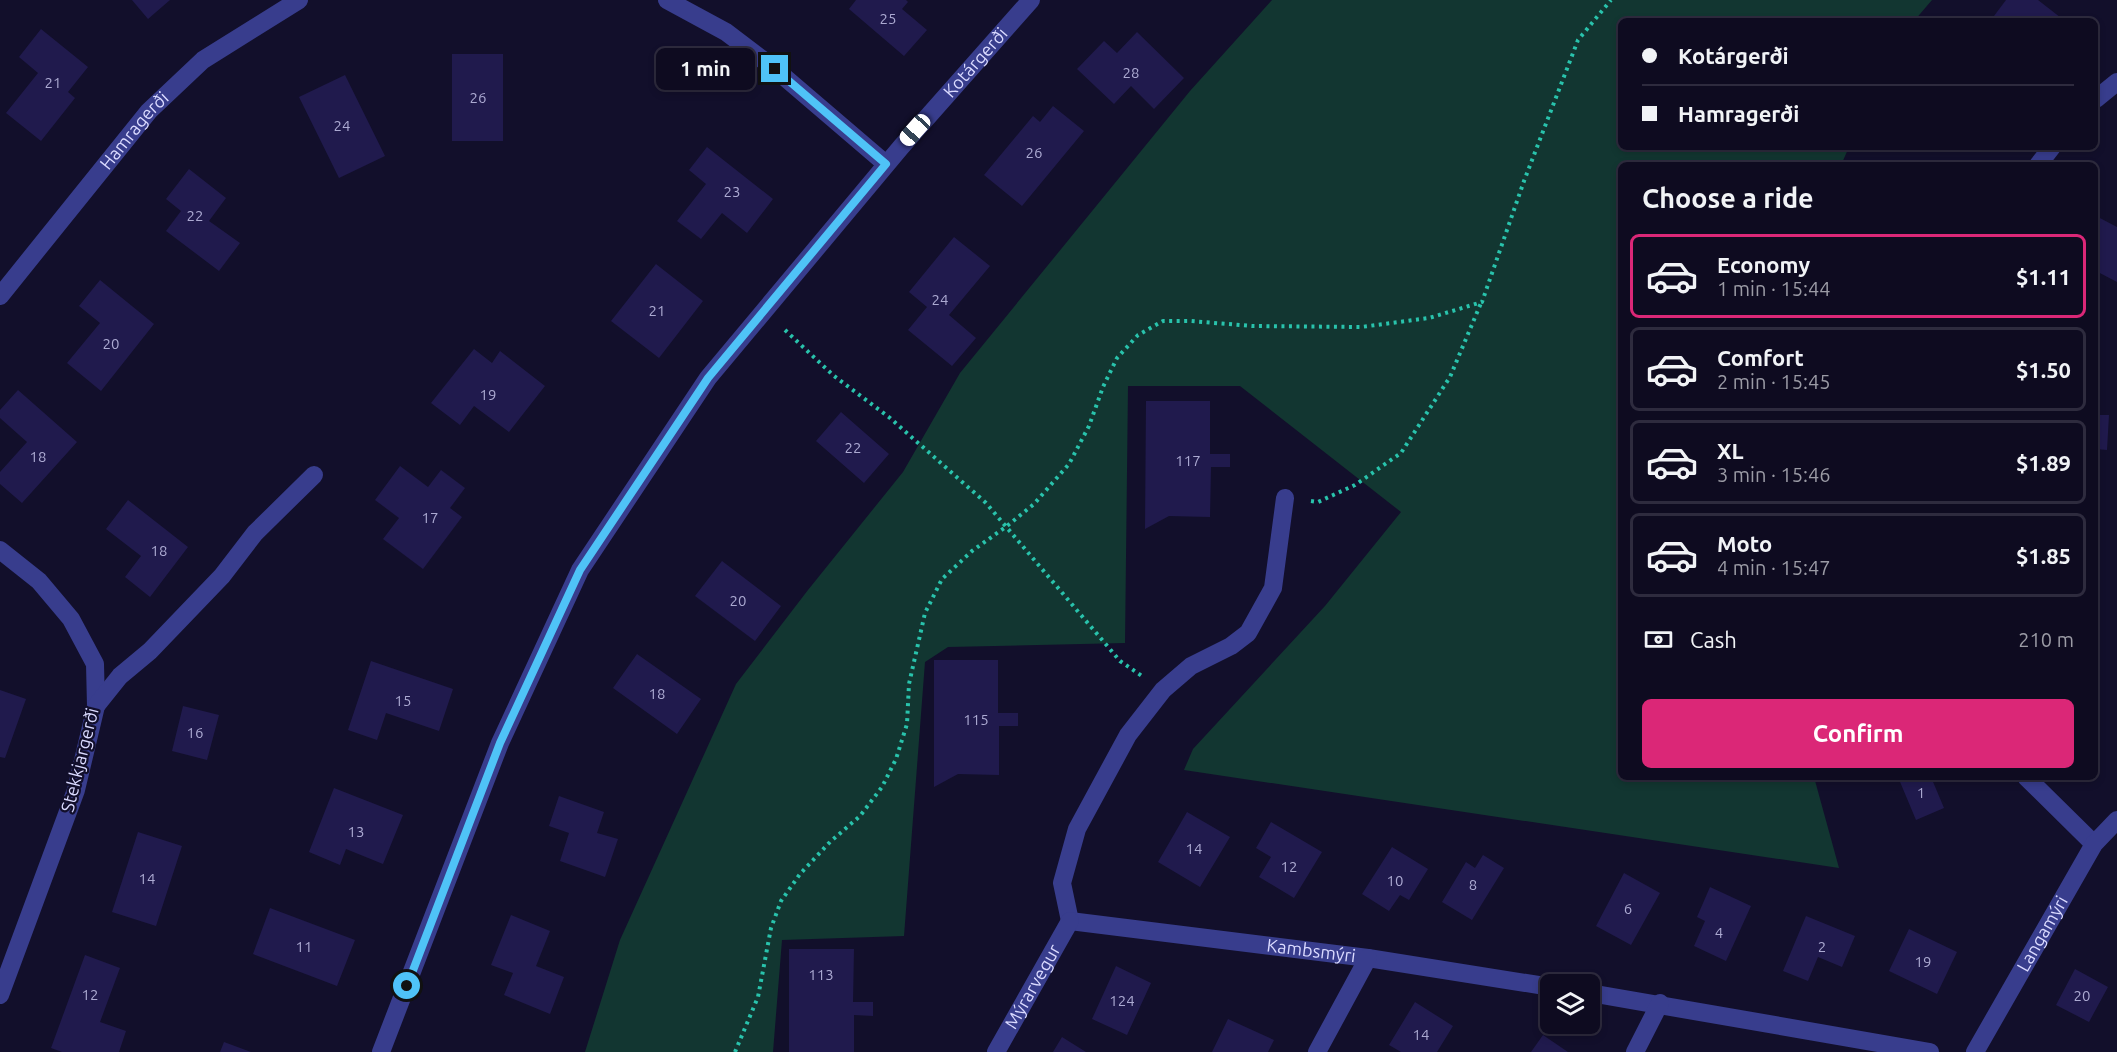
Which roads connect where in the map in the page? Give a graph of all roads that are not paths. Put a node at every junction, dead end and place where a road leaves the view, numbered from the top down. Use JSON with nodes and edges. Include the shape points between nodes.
{"nodes":[{"id":1,"x":299,"y":0,"type":"edge"},
{"id":2,"x":667,"y":0,"type":"edge"},
{"id":3,"x":1031,"y":0,"type":"edge"},
{"id":4,"x":2117,"y":82,"type":"edge"},
{"id":5,"x":2098,"y":97,"type":"edge"},
{"id":6,"x":2050,"y":150,"type":"edge"},
{"id":7,"x":2040,"y":162,"type":"edge"},
{"id":8,"x":886,"y":164,"type":"junction"},
{"id":9,"x":0,"y":296,"type":"edge"},
{"id":10,"x":314,"y":475,"type":"dead end"},
{"id":11,"x":1285,"y":498,"type":"road end"},
{"id":12,"x":0,"y":550,"type":"edge"},
{"id":13,"x":96,"y":706,"type":"junction"},
{"id":14,"x":2029,"y":780,"type":"edge"},
{"id":15,"x":2117,"y":820,"type":"edge"},
{"id":16,"x":2094,"y":844,"type":"junction"},
{"id":17,"x":1070,"y":921,"type":"junction"},
{"id":18,"x":1368,"y":958,"type":"junction"},
{"id":19,"x":1540,"y":985,"type":"edge"},
{"id":20,"x":0,"y":995,"type":"edge"},
{"id":21,"x":1600,"y":995,"type":"edge"},
{"id":22,"x":1660,"y":1004,"type":"junction"},
{"id":23,"x":381,"y":1052,"type":"edge"},
{"id":24,"x":996,"y":1052,"type":"edge"},
{"id":25,"x":1317,"y":1052,"type":"edge"},
{"id":26,"x":1635,"y":1052,"type":"edge"},
{"id":27,"x":1930,"y":1052,"type":"edge"},
{"id":28,"x":1975,"y":1052,"type":"edge"}],
"edges":[{"from":1,"to":9,"type":"street","name":"Hamragerði","via":[[203,60],[150,111]]},
{"from":2,"to":8,"type":"street","via":[[726,32]]},
{"from":3,"to":8,"type":"street","name":"Kotárgerði"},
{"from":4,"to":5,"type":"street"},
{"from":6,"to":7,"type":"street"},
{"from":8,"to":23,"type":"street","name":"Kotárgerði","via":[[708,378],[580,570],[500,743]]},
{"from":10,"to":13,"type":"street","via":[[255,533],[222,576],[150,651],[120,676]]},
{"from":11,"to":17,"type":"street","via":[[1273,588],[1248,633],[1191,666],[1163,690],[1128,735],[1077,829],[1062,883]]},
{"from":12,"to":13,"type":"street","name":"Stekkjargerði","via":[[39,581],[71,619],[94,664]]},
{"from":13,"to":20,"type":"street","name":"Stekkjargerði","via":[[76,790]]},
{"from":14,"to":16,"type":"street"},
{"from":15,"to":16,"type":"street","name":"Langamýri"},
{"from":16,"to":28,"type":"street","name":"Langamýri"},
{"from":17,"to":18,"type":"street","name":"Kambsmýri"},
{"from":17,"to":24,"type":"street","name":"Mýrarvegur"},
{"from":18,"to":19,"type":"street","name":"Kambsmýri"},
{"from":18,"to":25,"type":"street"},
{"from":21,"to":22,"type":"street"},
{"from":22,"to":26,"type":"street"},
{"from":22,"to":27,"type":"street"}]}
